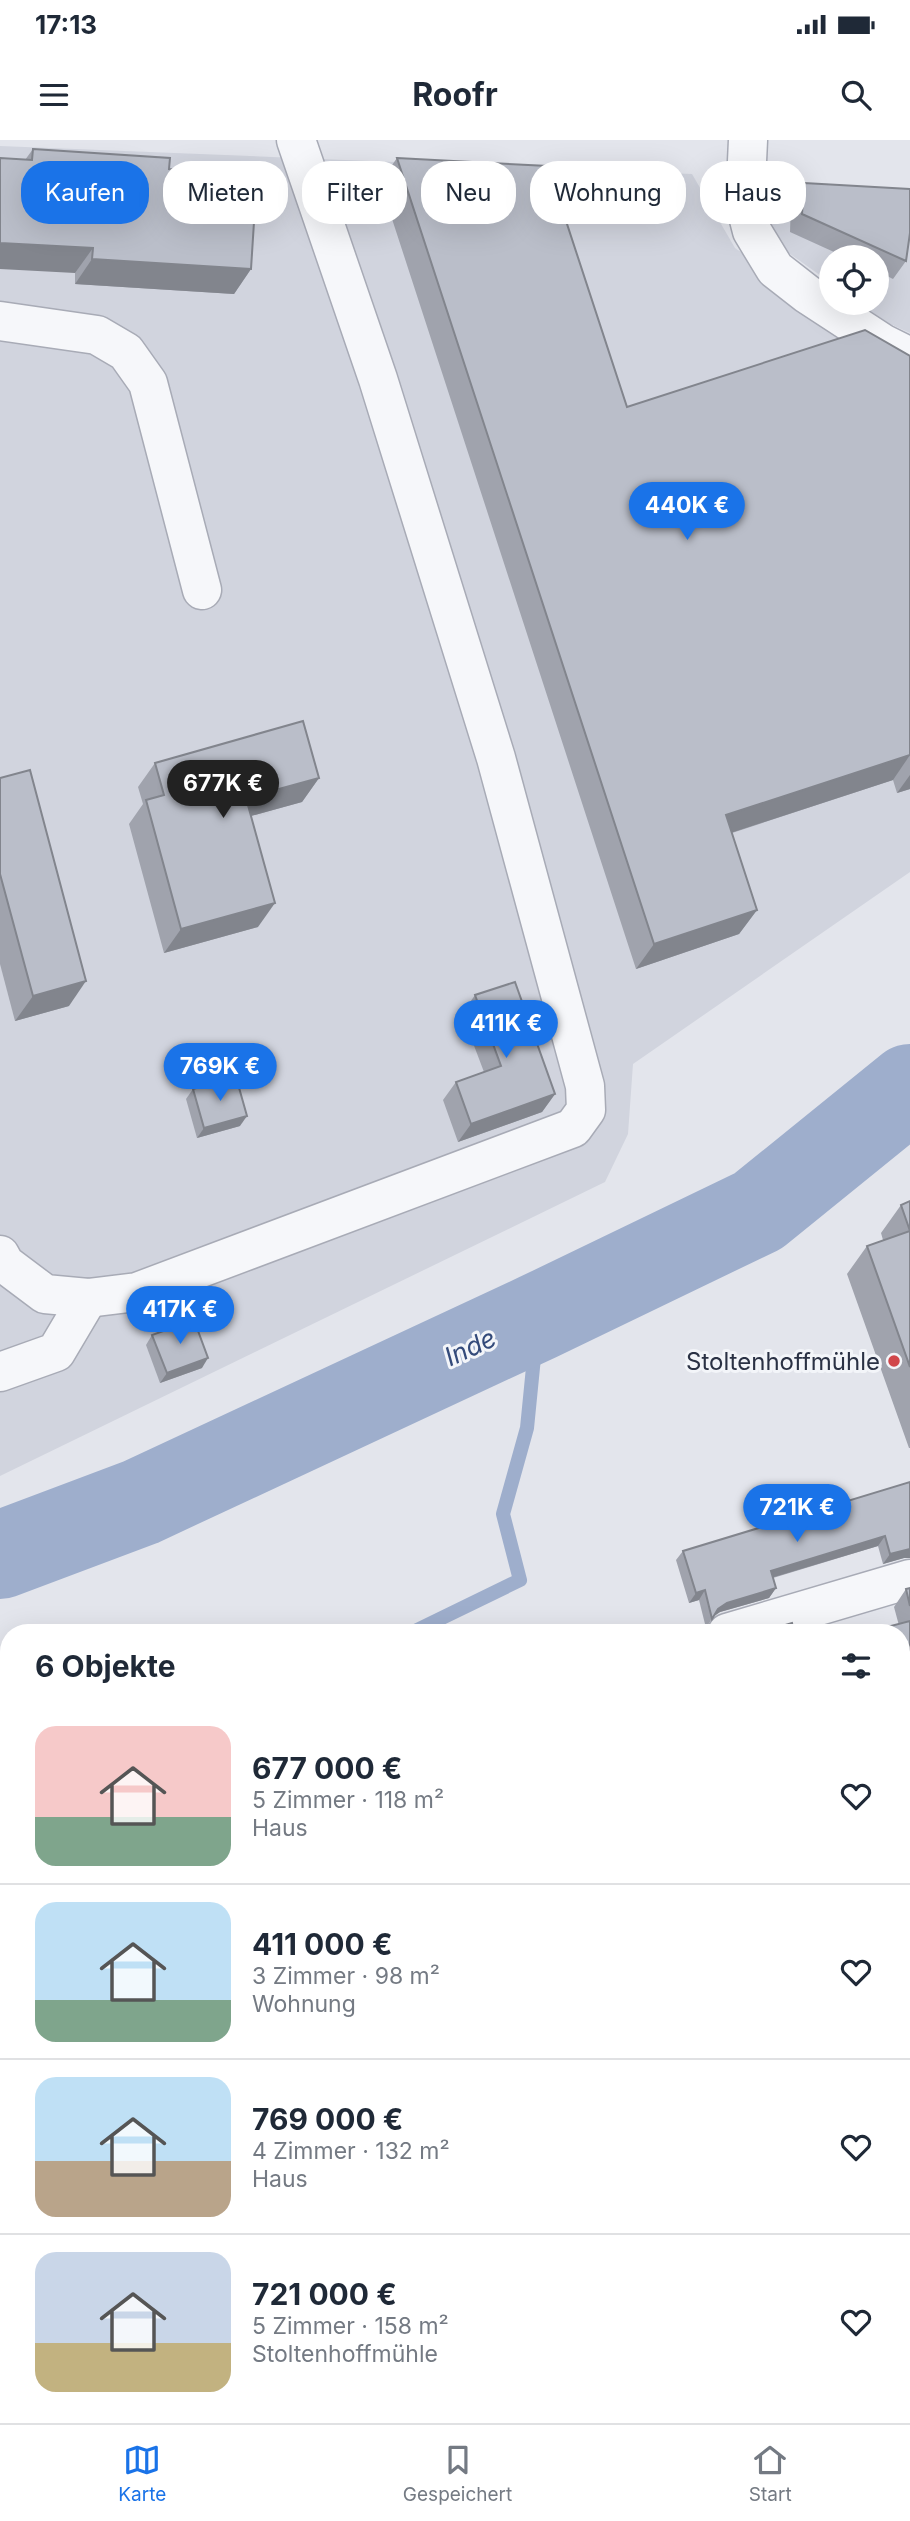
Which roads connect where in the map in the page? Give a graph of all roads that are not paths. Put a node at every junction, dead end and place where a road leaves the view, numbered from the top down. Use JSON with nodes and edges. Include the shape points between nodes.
{"nodes":[{"id":1,"x":296,"y":140,"type":"edge"},
{"id":2,"x":748,"y":140,"type":"edge"},
{"id":3,"x":0,"y":321,"type":"edge"},
{"id":4,"x":910,"y":357,"type":"edge"},
{"id":5,"x":202,"y":590,"type":"dead end"},
{"id":6,"x":0,"y":1255,"type":"edge"},
{"id":7,"x":88,"y":1298,"type":"junction"},
{"id":8,"x":0,"y":1372,"type":"edge"},
{"id":9,"x":910,"y":1579,"type":"edge"},
{"id":10,"x":758,"y":1624,"type":"edge"}],
"edges":[{"from":1,"to":7,"type":"street","via":[[378,379],[496,758],[585,1086],[586,1110],[573,1128],[560,1133],[137,1292]]},
{"from":2,"to":4,"type":"street","via":[[745,204],[752,232],[775,269],[882,343]]},
{"from":3,"to":5,"type":"street","via":[[97,335],[127,352],[148,383]]},
{"from":6,"to":7,"type":"street","via":[[5,1264],[45,1294]]},
{"from":7,"to":8,"type":"street","via":[[56,1352]]},
{"from":9,"to":10,"type":"street"}]}
